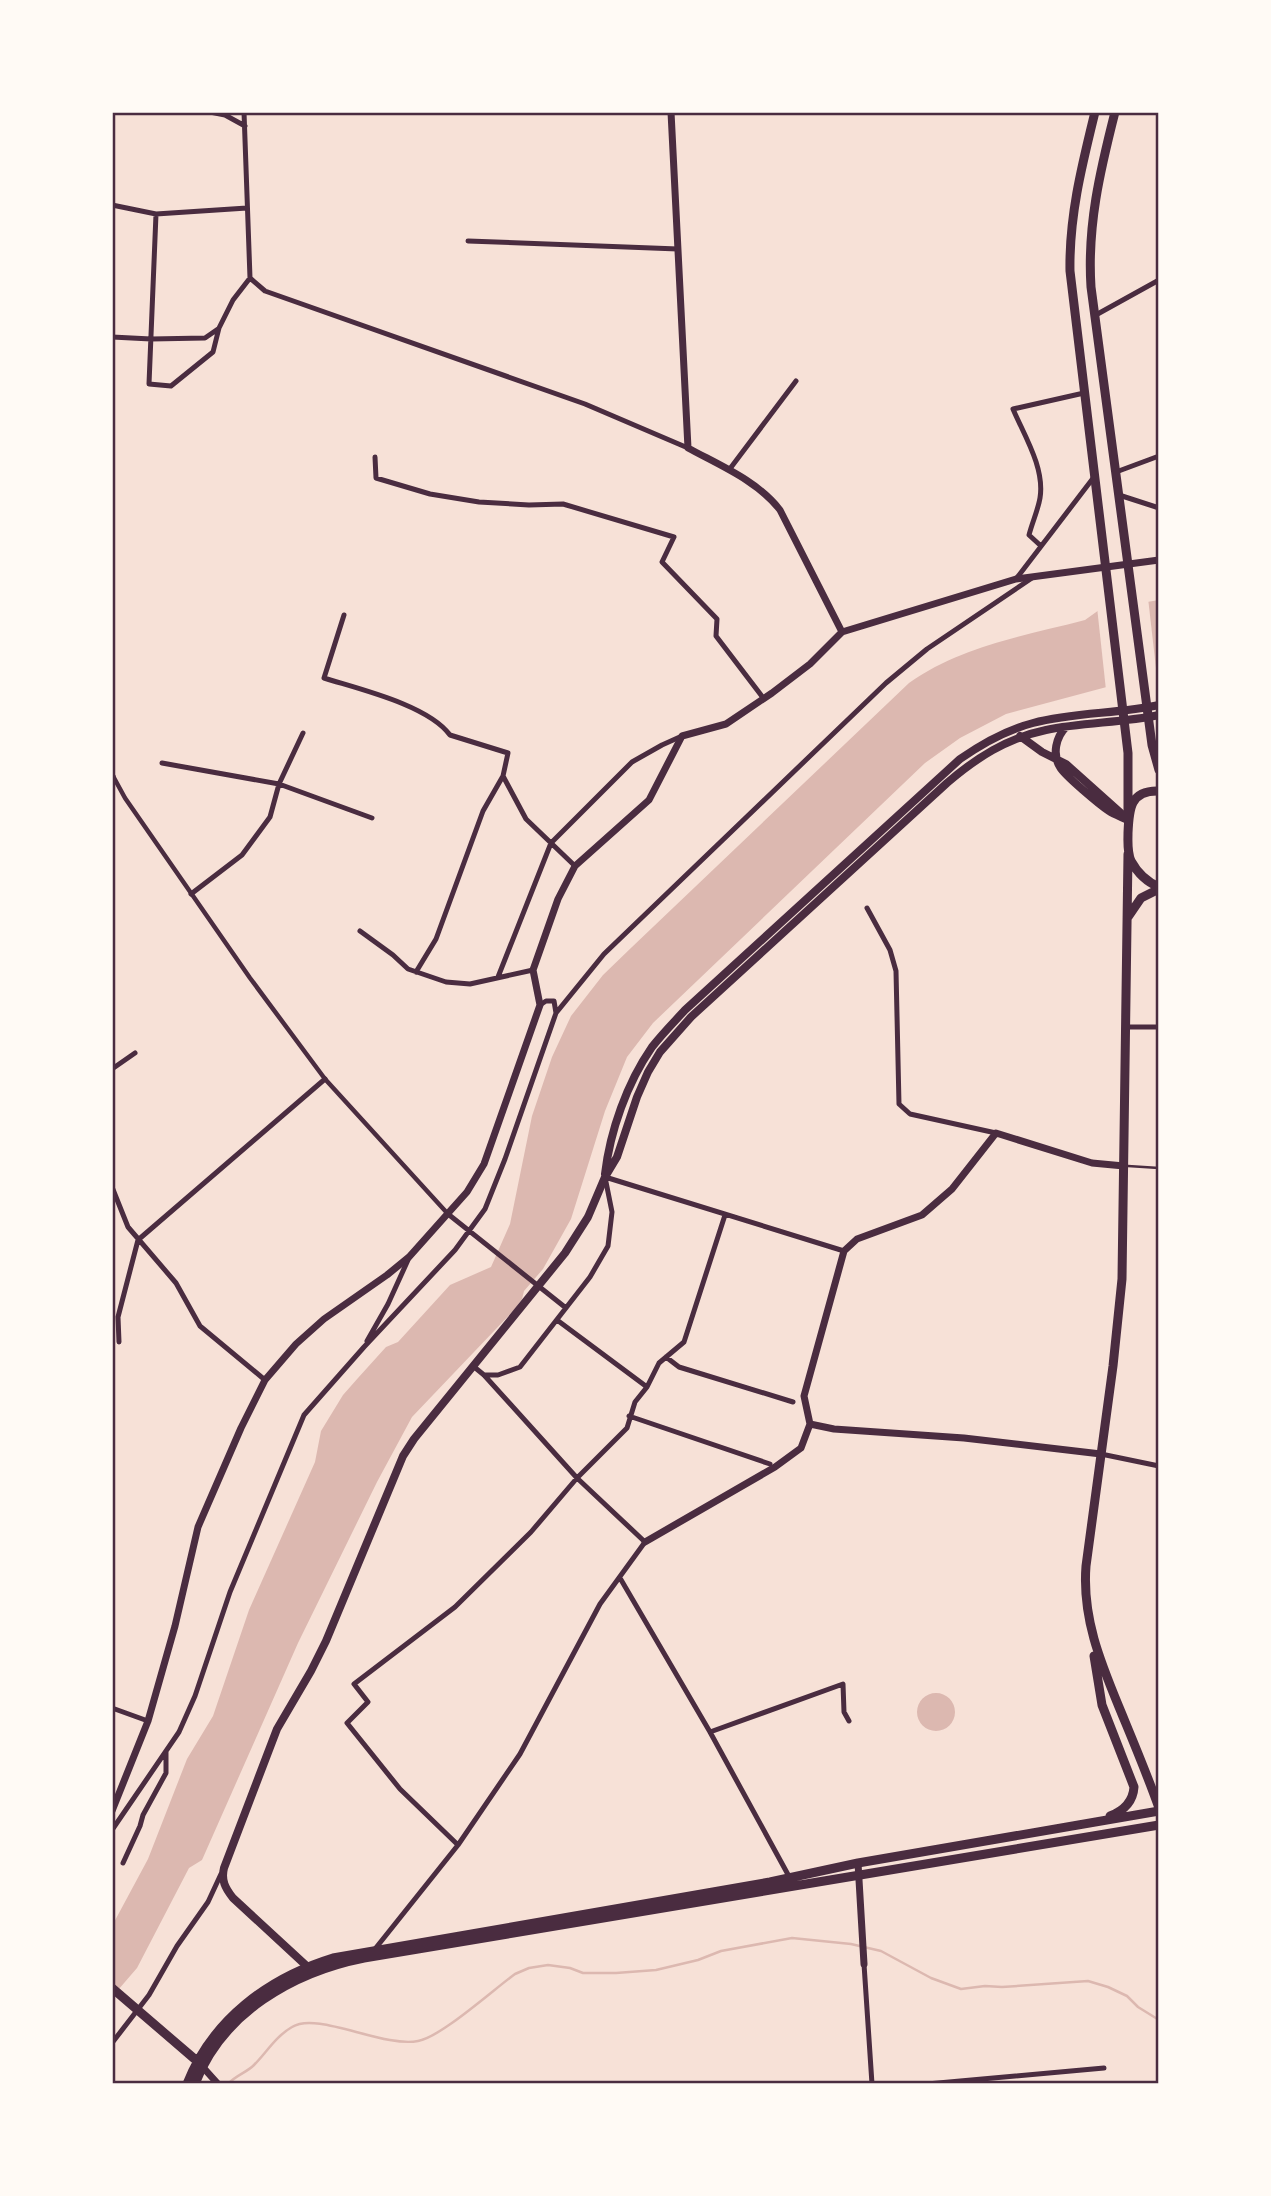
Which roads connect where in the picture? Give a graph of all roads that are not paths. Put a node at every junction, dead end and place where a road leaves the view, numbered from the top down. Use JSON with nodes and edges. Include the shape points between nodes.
{"nodes":[{"id":1,"x":210,"y":112,"type":"edge"},
{"id":2,"x":244,"y":112,"type":"edge"},
{"id":3,"x":671,"y":112,"type":"edge"},
{"id":4,"x":1096,"y":112,"type":"edge"},
{"id":5,"x":1115,"y":112,"type":"edge"},
{"id":6,"x":244,"y":126,"type":"junction"},
{"id":7,"x":112,"y":205,"type":"edge"},
{"id":8,"x":247,"y":208,"type":"junction"},
{"id":9,"x":156,"y":214,"type":"junction"},
{"id":10,"x":468,"y":241,"type":"dead end"},
{"id":11,"x":678,"y":249,"type":"junction"},
{"id":12,"x":250,"y":278,"type":"junction"},
{"id":13,"x":1159,"y":280,"type":"edge"},
{"id":14,"x":1094,"y":316,"type":"junction"},
{"id":15,"x":219,"y":328,"type":"junction"},
{"id":16,"x":112,"y":337,"type":"edge"},
{"id":17,"x":151,"y":339,"type":"junction"},
{"id":18,"x":796,"y":381,"type":"dead end"},
{"id":19,"x":1084,"y":393,"type":"junction"},
{"id":20,"x":688,"y":448,"type":"junction"},
{"id":21,"x":1159,"y":456,"type":"edge"},
{"id":22,"x":375,"y":457,"type":"dead end"},
{"id":23,"x":729,"y":470,"type":"junction"},
{"id":24,"x":1116,"y":472,"type":"junction"},
{"id":25,"x":1094,"y":477,"type":"junction"},
{"id":26,"x":1119,"y":495,"type":"junction"},
{"id":27,"x":1159,"y":508,"type":"edge"},
{"id":28,"x":1041,"y":546,"type":"junction"},
{"id":29,"x":1159,"y":560,"type":"edge"},
{"id":30,"x":1036,"y":576,"type":"junction"},
{"id":31,"x":1016,"y":579,"type":"junction"},
{"id":32,"x":344,"y":615,"type":"dead end"},
{"id":33,"x":842,"y":632,"type":"junction"},
{"id":34,"x":764,"y":699,"type":"junction"},
{"id":35,"x":1159,"y":705,"type":"edge"},
{"id":36,"x":1159,"y":715,"type":"edge"},
{"id":37,"x":1079,"y":716,"type":"junction"},
{"id":38,"x":1067,"y":727,"type":"junction"},
{"id":39,"x":1012,"y":730,"type":"junction"},
{"id":40,"x":303,"y":733,"type":"dead end"},
{"id":41,"x":682,"y":736,"type":"junction"},
{"id":42,"x":1021,"y":737,"type":"junction"},
{"id":43,"x":1057,"y":760,"type":"junction"},
{"id":44,"x":162,"y":763,"type":"dead end"},
{"id":45,"x":1159,"y":769,"type":"edge"},
{"id":46,"x":112,"y":775,"type":"edge"},
{"id":47,"x":503,"y":776,"type":"junction"},
{"id":48,"x":279,"y":784,"type":"junction"},
{"id":49,"x":1159,"y":791,"type":"edge"},
{"id":50,"x":372,"y":818,"type":"dead end"},
{"id":51,"x":1128,"y":820,"type":"junction"},
{"id":52,"x":551,"y":843,"type":"junction"},
{"id":53,"x":1128,"y":854,"type":"junction"},
{"id":54,"x":575,"y":866,"type":"junction"},
{"id":55,"x":1159,"y":888,"type":"edge"},
{"id":56,"x":191,"y":894,"type":"junction"},
{"id":57,"x":867,"y":908,"type":"dead end"},
{"id":58,"x":1127,"y":922,"type":"junction"},
{"id":59,"x":360,"y":931,"type":"dead end"},
{"id":60,"x":533,"y":970,"type":"junction"},
{"id":61,"x":416,"y":972,"type":"junction"},
{"id":62,"x":498,"y":977,"type":"junction"},
{"id":63,"x":540,"y":1004,"type":"junction"},
{"id":64,"x":556,"y":1013,"type":"junction"},
{"id":65,"x":1126,"y":1027,"type":"junction"},
{"id":66,"x":1159,"y":1027,"type":"edge"},
{"id":67,"x":135,"y":1053,"type":"dead end"},
{"id":68,"x":112,"y":1069,"type":"edge"},
{"id":69,"x":326,"y":1079,"type":"junction"},
{"id":70,"x":996,"y":1133,"type":"junction"},
{"id":71,"x":1124,"y":1166,"type":"junction"},
{"id":72,"x":1159,"y":1168,"type":"edge"},
{"id":73,"x":605,"y":1177,"type":"junction"},
{"id":74,"x":112,"y":1187,"type":"edge"},
{"id":75,"x":448,"y":1214,"type":"junction"},
{"id":76,"x":725,"y":1216,"type":"junction"},
{"id":77,"x":138,"y":1240,"type":"junction"},
{"id":78,"x":844,"y":1251,"type":"junction"},
{"id":79,"x":409,"y":1257,"type":"junction"},
{"id":80,"x":566,"y":1308,"type":"junction"},
{"id":81,"x":557,"y":1320,"type":"junction"},
{"id":82,"x":119,"y":1342,"type":"dead end"},
{"id":83,"x":364,"y":1347,"type":"junction"},
{"id":84,"x":666,"y":1357,"type":"junction"},
{"id":85,"x":473,"y":1367,"type":"junction"},
{"id":86,"x":484,"y":1375,"type":"junction"},
{"id":87,"x":265,"y":1380,"type":"junction"},
{"id":88,"x":647,"y":1387,"type":"junction"},
{"id":89,"x":793,"y":1402,"type":"dead end"},
{"id":90,"x":629,"y":1416,"type":"junction"},
{"id":91,"x":810,"y":1424,"type":"junction"},
{"id":92,"x":1101,"y":1454,"type":"junction"},
{"id":93,"x":770,"y":1464,"type":"dead end"},
{"id":94,"x":1159,"y":1466,"type":"edge"},
{"id":95,"x":577,"y":1478,"type":"junction"},
{"id":96,"x":645,"y":1542,"type":"junction"},
{"id":97,"x":620,"y":1578,"type":"junction"},
{"id":98,"x":1091,"y":1630,"type":"junction"},
{"id":99,"x":112,"y":1708,"type":"edge"},
{"id":100,"x":148,"y":1721,"type":"junction"},
{"id":101,"x":849,"y":1721,"type":"dead end"},
{"id":102,"x":710,"y":1732,"type":"junction"},
{"id":103,"x":166,"y":1751,"type":"junction"},
{"id":104,"x":1159,"y":1809,"type":"edge"},
{"id":105,"x":112,"y":1811,"type":"edge"},
{"id":106,"x":1093,"y":1822,"type":"junction"},
{"id":107,"x":1159,"y":1825,"type":"edge"},
{"id":108,"x":112,"y":1830,"type":"edge"},
{"id":109,"x":458,"y":1845,"type":"junction"},
{"id":110,"x":123,"y":1863,"type":"dead end"},
{"id":111,"x":858,"y":1863,"type":"junction"},
{"id":112,"x":224,"y":1868,"type":"junction"},
{"id":113,"x":859,"y":1876,"type":"junction"},
{"id":114,"x":793,"y":1882,"type":"junction"},
{"id":115,"x":375,"y":1949,"type":"junction"},
{"id":116,"x":864,"y":1964,"type":"joint"},
{"id":117,"x":310,"y":1969,"type":"junction"},
{"id":118,"x":112,"y":1988,"type":"edge"},
{"id":119,"x":112,"y":2043,"type":"edge"},
{"id":120,"x":200,"y":2064,"type":"junction"},
{"id":121,"x":1104,"y":2068,"type":"dead end"},
{"id":122,"x":187,"y":2084,"type":"edge"},
{"id":123,"x":195,"y":2084,"type":"edge"},
{"id":124,"x":218,"y":2084,"type":"edge"},
{"id":125,"x":872,"y":2084,"type":"edge"},
{"id":126,"x":927,"y":2084,"type":"edge"}],
"edges":[{"from":1,"to":6,"type":"street"},
{"from":2,"to":6,"type":"street"},
{"from":3,"to":11,"type":"street"},
{"from":4,"to":19,"type":"main road","via":[[1071,230],[1072,289]]},
{"from":5,"to":14,"type":"main road","via":[[1092,219]]},
{"from":6,"to":8,"type":"street"},
{"from":7,"to":9,"type":"street"},
{"from":8,"to":9,"type":"street"},
{"from":8,"to":12,"type":"street"},
{"from":9,"to":17,"type":"street"},
{"from":10,"to":11,"type":"street"},
{"from":11,"to":20,"type":"street"},
{"from":12,"to":15,"type":"street"},
{"from":12,"to":20,"type":"street","via":[[265,291],[573,399]]},
{"from":13,"to":14,"type":"street"},
{"from":14,"to":24,"type":"main road"},
{"from":15,"to":17,"type":"street","via":[[205,338]]},
{"from":15,"to":17,"type":"street","via":[[213,352],[172,386],[149,384]]},
{"from":16,"to":17,"type":"street"},
{"from":18,"to":23,"type":"street"},
{"from":19,"to":25,"type":"main road"},
{"from":19,"to":28,"type":"street","via":[[1013,409],[1040,480],[1029,534]]},
{"from":20,"to":23,"type":"street"},
{"from":21,"to":24,"type":"street"},
{"from":22,"to":34,"type":"street","via":[[376,478],[429,494],[480,502],[563,504],[674,537],[662,562],[717,619],[716,636]]},
{"from":23,"to":33,"type":"street","via":[[771,498],[780,510]]},
{"from":24,"to":26,"type":"main road"},
{"from":25,"to":28,"type":"street"},
{"from":25,"to":51,"type":"main road","via":[[1127,744]]},
{"from":26,"to":27,"type":"street"},
{"from":26,"to":45,"type":"main road"},
{"from":28,"to":31,"type":"street"},
{"from":29,"to":30,"type":"street"},
{"from":30,"to":31,"type":"street"},
{"from":30,"to":64,"type":"street","via":[[927,649],[886,683],[604,954]]},
{"from":31,"to":33,"type":"street"},
{"from":32,"to":47,"type":"street","via":[[324,678],[410,706],[450,735],[508,753]]},
{"from":33,"to":34,"type":"street"},
{"from":34,"to":41,"type":"street","via":[[726,724]]},
{"from":35,"to":37,"type":"main road"},
{"from":36,"to":38,"type":"main road"},
{"from":37,"to":38,"type":"main road"},
{"from":37,"to":39,"type":"main road"},
{"from":38,"to":42,"type":"main road"},
{"from":38,"to":43,"type":"main road","via":[[1057,740]]},
{"from":39,"to":42,"type":"main road"},
{"from":39,"to":73,"type":"main road","via":[[981,745],[940,776],[685,1010],[639,1068],[607,1154]]},
{"from":40,"to":48,"type":"street"},
{"from":41,"to":52,"type":"street","via":[[632,762]]},
{"from":41,"to":54,"type":"street","via":[[649,800]]},
{"from":42,"to":43,"type":"main road"},
{"from":42,"to":73,"type":"main road","via":[[956,775],[682,1027],[648,1072],[617,1157]]},
{"from":43,"to":51,"type":"main road","via":[[1060,769],[1108,810]]},
{"from":44,"to":48,"type":"street"},
{"from":46,"to":56,"type":"street"},
{"from":47,"to":52,"type":"street","via":[[526,819]]},
{"from":47,"to":61,"type":"street","via":[[483,811],[436,939]]},
{"from":48,"to":50,"type":"street"},
{"from":48,"to":56,"type":"street","via":[[270,817],[242,856]]},
{"from":49,"to":51,"type":"main road","via":[[1136,798]]},
{"from":51,"to":53,"type":"main road"},
{"from":52,"to":54,"type":"street"},
{"from":52,"to":62,"type":"street"},
{"from":53,"to":55,"type":"main road","via":[[1143,876]]},
{"from":53,"to":58,"type":"main road"},
{"from":54,"to":60,"type":"street"},
{"from":55,"to":58,"type":"main road","via":[[1137,902]]},
{"from":56,"to":69,"type":"street"},
{"from":57,"to":70,"type":"street","via":[[896,971],[899,1104],[910,1114]]},
{"from":58,"to":65,"type":"main road"},
{"from":59,"to":61,"type":"street"},
{"from":60,"to":62,"type":"street"},
{"from":60,"to":63,"type":"street"},
{"from":61,"to":62,"type":"street","via":[[470,984]]},
{"from":63,"to":64,"type":"street","via":[[554,1001]]},
{"from":63,"to":75,"type":"street","via":[[484,1164]]},
{"from":64,"to":83,"type":"street","via":[[485,1209],[455,1250]]},
{"from":65,"to":66,"type":"street"},
{"from":65,"to":71,"type":"main road"},
{"from":67,"to":68,"type":"street"},
{"from":69,"to":75,"type":"street"},
{"from":69,"to":77,"type":"street"},
{"from":70,"to":71,"type":"street","via":[[1092,1163]]},
{"from":70,"to":78,"type":"street","via":[[952,1189],[922,1215],[857,1239]]},
{"from":71,"to":72,"type":"lane"},
{"from":71,"to":92,"type":"main road","via":[[1121,1291]]},
{"from":73,"to":76,"type":"street"},
{"from":73,"to":80,"type":"street","via":[[611,1212],[608,1246]]},
{"from":73,"to":85,"type":"main road","via":[[570,1245]]},
{"from":74,"to":77,"type":"street"},
{"from":75,"to":79,"type":"street"},
{"from":75,"to":80,"type":"street"},
{"from":76,"to":78,"type":"street"},
{"from":76,"to":84,"type":"street","via":[[684,1342]]},
{"from":77,"to":82,"type":"street","via":[[118,1317]]},
{"from":77,"to":87,"type":"street","via":[[176,1283],[200,1326]]},
{"from":78,"to":91,"type":"street","via":[[804,1396]]},
{"from":79,"to":83,"type":"street"},
{"from":79,"to":87,"type":"street","via":[[324,1319]]},
{"from":80,"to":81,"type":"street"},
{"from":81,"to":86,"type":"street","via":[[520,1367]]},
{"from":81,"to":88,"type":"street"},
{"from":83,"to":103,"type":"street","via":[[304,1415],[230,1592],[195,1696],[180,1732]]},
{"from":84,"to":88,"type":"street"},
{"from":84,"to":89,"type":"street","via":[[678,1367]]},
{"from":85,"to":86,"type":"street"},
{"from":85,"to":112,"type":"main road","via":[[403,1457],[326,1641],[277,1729]]},
{"from":86,"to":95,"type":"street"},
{"from":87,"to":100,"type":"street","via":[[198,1527]]},
{"from":88,"to":90,"type":"street"},
{"from":90,"to":93,"type":"street"},
{"from":90,"to":95,"type":"street","via":[[626,1428]]},
{"from":91,"to":92,"type":"street"},
{"from":91,"to":96,"type":"street","via":[[801,1448],[775,1467]]},
{"from":92,"to":94,"type":"street"},
{"from":92,"to":98,"type":"main road","via":[[1085,1577]]},
{"from":95,"to":96,"type":"street"},
{"from":95,"to":109,"type":"street","via":[[455,1606],[354,1684],[368,1702],[347,1723],[400,1789]]},
{"from":96,"to":97,"type":"street"},
{"from":97,"to":102,"type":"street"},
{"from":97,"to":109,"type":"street","via":[[600,1604],[520,1754]]},
{"from":98,"to":104,"type":"main road"},
{"from":98,"to":106,"type":"main road","via":[[1102,1705],[1134,1787],[1124,1808]]},
{"from":99,"to":100,"type":"street"},
{"from":100,"to":105,"type":"street"},
{"from":101,"to":102,"type":"street","via":[[843,1684]]},
{"from":102,"to":114,"type":"street"},
{"from":103,"to":108,"type":"street"},
{"from":103,"to":110,"type":"street","via":[[166,1773]]},
{"from":104,"to":106,"type":"main road"},
{"from":106,"to":111,"type":"main road"},
{"from":107,"to":113,"type":"main road"},
{"from":109,"to":115,"type":"street"},
{"from":111,"to":113,"type":"street"},
{"from":111,"to":114,"type":"main road"},
{"from":112,"to":117,"type":"main road","via":[[223,1881],[229,1893]]},
{"from":112,"to":119,"type":"street","via":[[208,1902],[149,1995]]},
{"from":113,"to":114,"type":"main road"},
{"from":113,"to":116,"type":"street"},
{"from":114,"to":115,"type":"main road"},
{"from":114,"to":117,"type":"main road"},
{"from":115,"to":117,"type":"main road","via":[[340,1956]]},
{"from":116,"to":125,"type":"street"},
{"from":117,"to":120,"type":"main road","via":[[273,1983],[247,2002],[222,2027]]},
{"from":118,"to":120,"type":"main road"},
{"from":120,"to":122,"type":"main road"},
{"from":120,"to":123,"type":"main road"},
{"from":120,"to":124,"type":"street"},
{"from":121,"to":126,"type":"street"}]}
